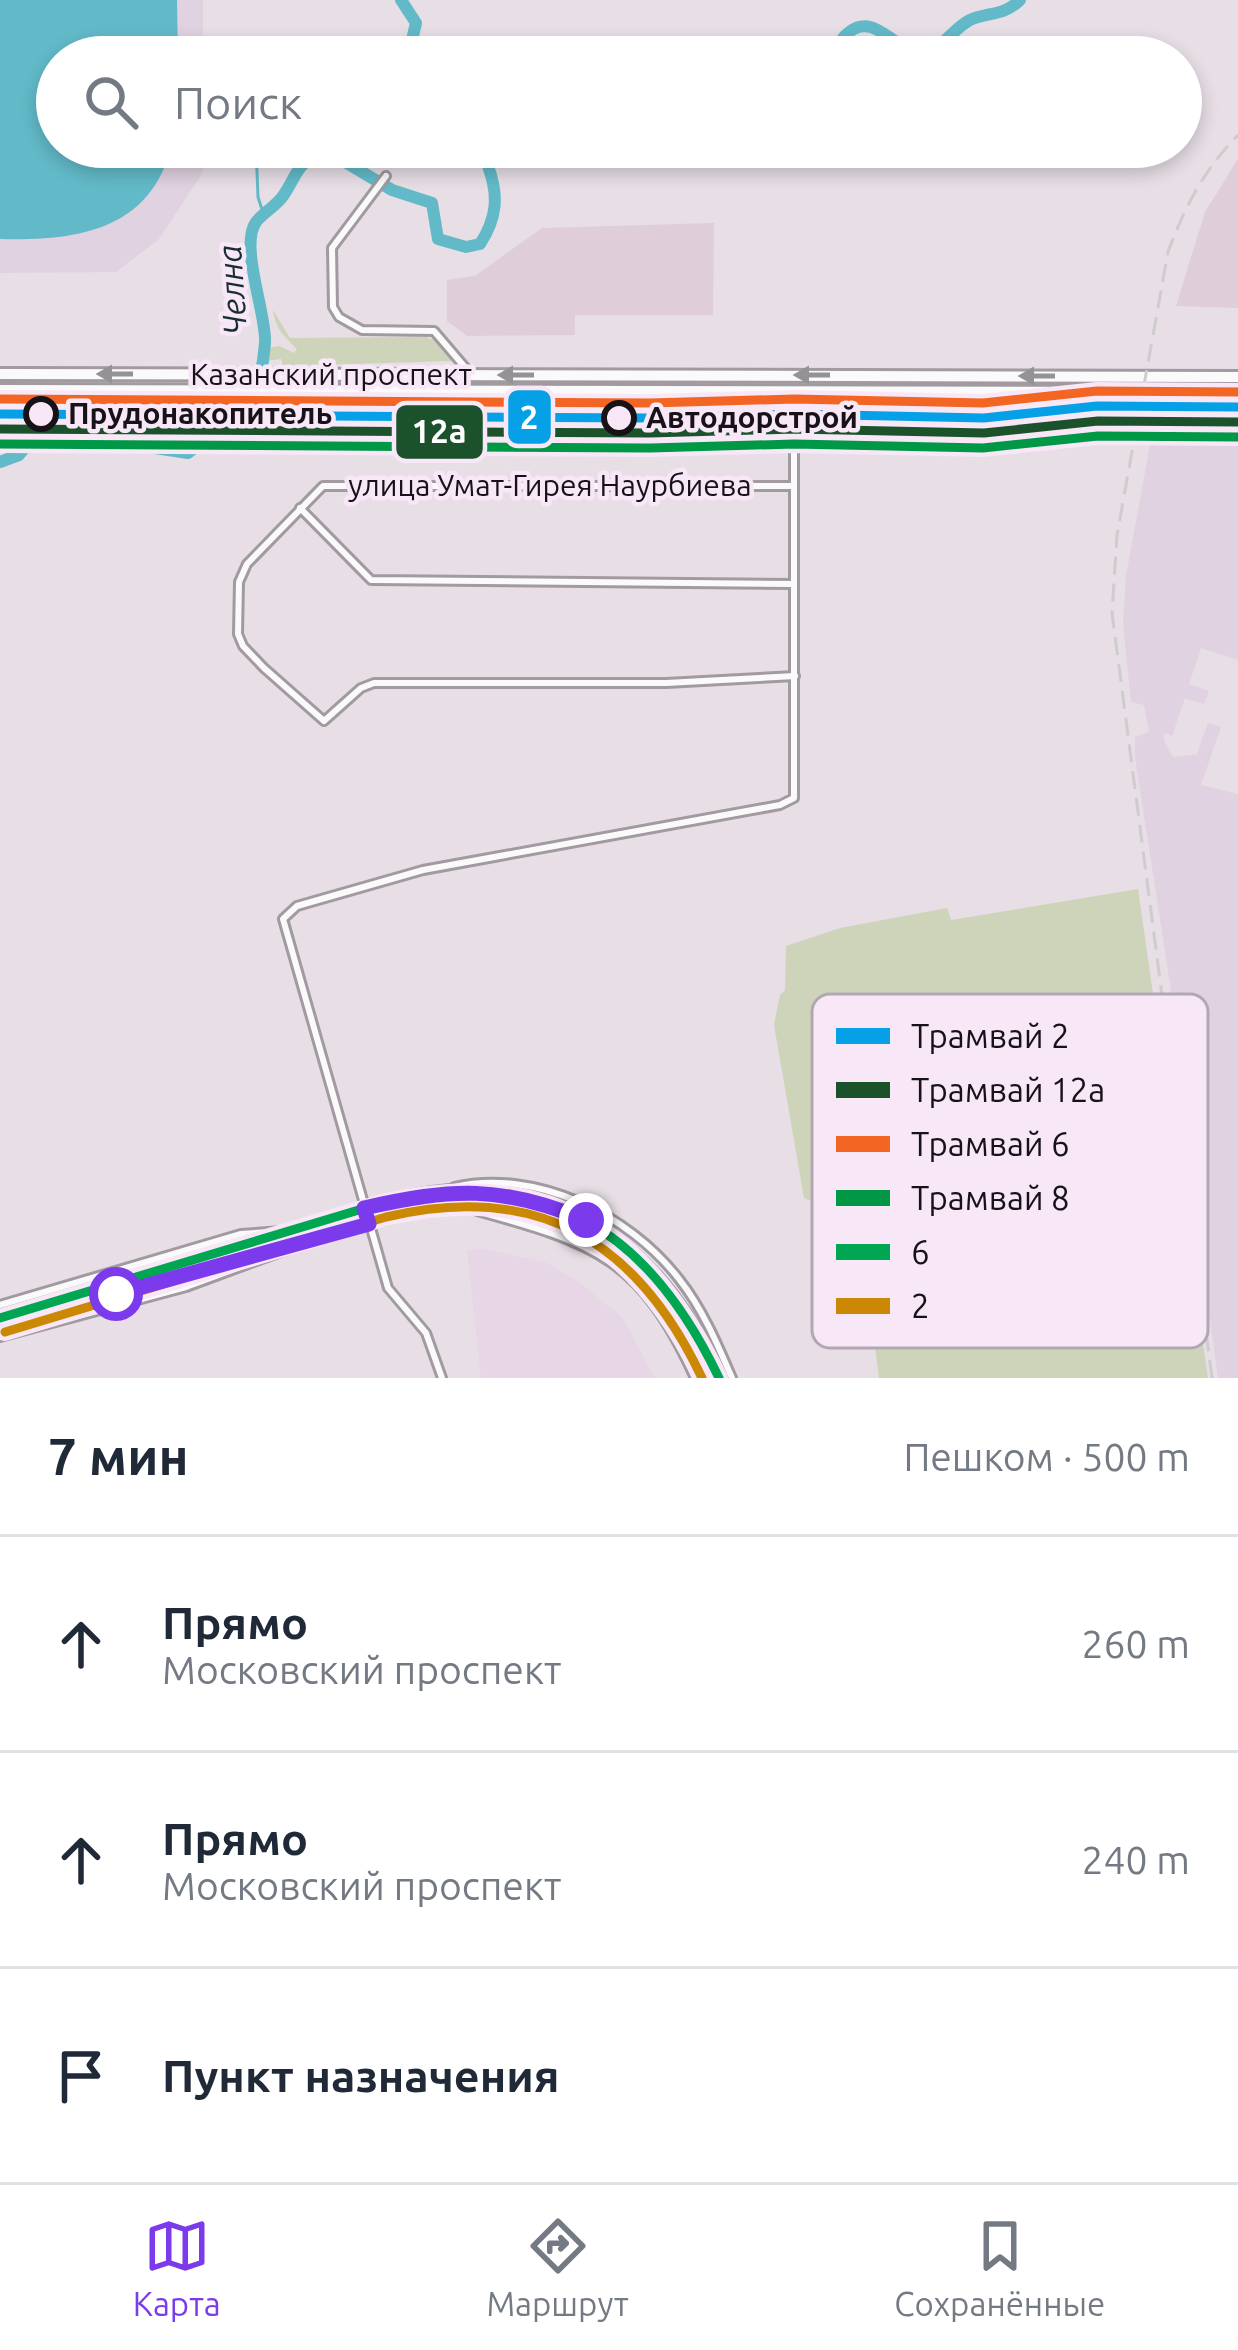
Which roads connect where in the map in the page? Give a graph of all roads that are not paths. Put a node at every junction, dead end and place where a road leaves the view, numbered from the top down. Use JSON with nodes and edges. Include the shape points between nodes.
{"nodes":[{"id":1,"x":386,"y":176,"type":"dead end"},
{"id":2,"x":0,"y":374,"type":"edge"},
{"id":3,"x":472,"y":375,"type":"junction"},
{"id":4,"x":983,"y":375,"type":"junction"},
{"id":5,"x":338,"y":376,"type":"junction"},
{"id":6,"x":1238,"y":376,"type":"edge"},
{"id":7,"x":0,"y":390,"type":"edge"},
{"id":8,"x":338,"y":391,"type":"junction"},
{"id":9,"x":794,"y":391,"type":"junction"},
{"id":10,"x":1238,"y":392,"type":"edge"},
{"id":11,"x":978,"y":393,"type":"junction"},
{"id":12,"x":794,"y":486,"type":"junction"},
{"id":13,"x":300,"y":508,"type":"junction"},
{"id":14,"x":794,"y":584,"type":"junction"},
{"id":15,"x":794,"y":676,"type":"junction"},
{"id":16,"x":432,"y":1192,"type":"junction"},
{"id":17,"x":462,"y":1207,"type":"junction"},
{"id":18,"x":364,"y":1208,"type":"junction"},
{"id":19,"x":369,"y":1224,"type":"junction"},
{"id":20,"x":298,"y":1229,"type":"junction"},
{"id":21,"x":0,"y":1305,"type":"edge"},
{"id":22,"x":0,"y":1318,"type":"edge"},
{"id":23,"x":0,"y":1333,"type":"edge"},
{"id":24,"x":442,"y":1378,"type":"edge"},
{"id":25,"x":695,"y":1378,"type":"edge"},
{"id":26,"x":706,"y":1378,"type":"edge"},
{"id":27,"x":719,"y":1378,"type":"edge"},
{"id":28,"x":732,"y":1378,"type":"edge"}],
"edges":[{"from":1,"to":3,"type":"street","via":[[332,248],[333,307],[362,330],[434,331]]},
{"from":5,"to":2,"type":"main road","name":"Казанский проспект","one_way":true},
{"from":4,"to":3,"type":"main road","name":"Казанский проспект","one_way":true},
{"from":3,"to":5,"type":"main road","name":"Казанский проспект"},
{"from":6,"to":4,"type":"main road","name":"Казанский проспект","one_way":true},
{"from":4,"to":11,"type":"main road","via":[[989,383]]},
{"from":5,"to":8,"type":"main road","via":[[326,384]]},
{"from":7,"to":8,"type":"main road","name":"Казанский проспект"},
{"from":8,"to":9,"type":"main road","name":"Казанский проспект"},
{"from":9,"to":11,"type":"main road","name":"Казанский проспект"},
{"from":9,"to":12,"type":"street"},
{"from":10,"to":11,"type":"main road","name":"Казанский проспект"},
{"from":12,"to":13,"type":"street","name":"улица Умат-Гирея Наурбиева","via":[[323,486]]},
{"from":12,"to":14,"type":"street"},
{"from":13,"to":14,"type":"street","via":[[371,580]]},
{"from":13,"to":15,"type":"street","name":"улица Умат-Гирея Наурбиева","via":[[239,582],[238,634],[324,722],[374,682]]},
{"from":14,"to":15,"type":"street"},
{"from":15,"to":18,"type":"street","via":[[790,802],[423,870],[287,911],[282,925]]},
{"from":16,"to":18,"type":"main road"},
{"from":16,"to":27,"type":"main road","via":[[529,1199],[610,1234],[680,1300]]},
{"from":16,"to":28,"type":"street","via":[[508,1183],[562,1196],[617,1224],[678,1277]]},
{"from":17,"to":19,"type":"main road"},
{"from":17,"to":25,"type":"street","via":[[553,1231],[605,1258],[662,1314]]},
{"from":17,"to":26,"type":"main road","via":[[534,1214],[601,1244],[664,1302]]},
{"from":18,"to":19,"type":"street"},
{"from":18,"to":20,"type":"main road"},
{"from":19,"to":23,"type":"main road"},
{"from":19,"to":24,"type":"street","via":[[388,1288],[426,1333]]},
{"from":20,"to":21,"type":"street","via":[[242,1234]]},
{"from":20,"to":22,"type":"main road"}]}
